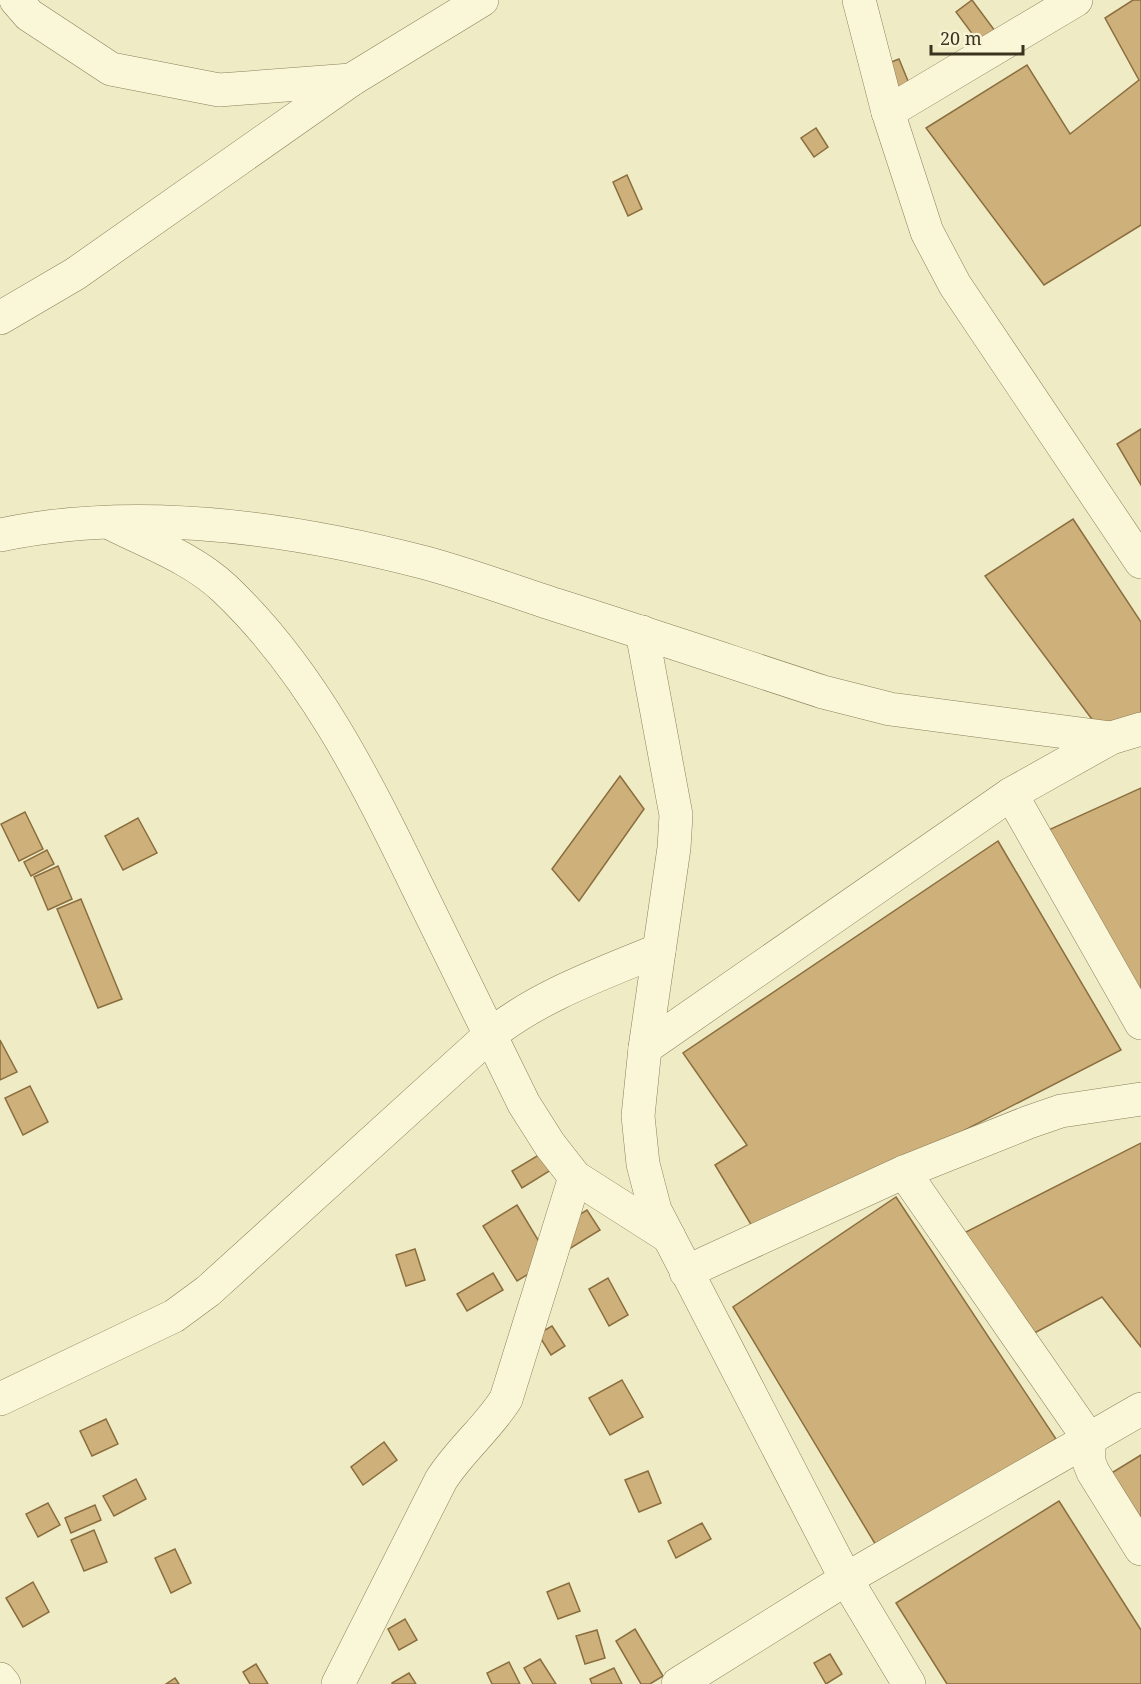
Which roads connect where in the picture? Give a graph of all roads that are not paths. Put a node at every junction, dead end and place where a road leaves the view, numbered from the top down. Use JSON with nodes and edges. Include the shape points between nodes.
{"nodes":[{"id":1,"x":16,"y":0,"type":"edge"},
{"id":2,"x":482,"y":0,"type":"edge"},
{"id":3,"x":859,"y":0,"type":"edge"},
{"id":4,"x":1076,"y":0,"type":"edge"},
{"id":5,"x":351,"y":80,"type":"junction"},
{"id":6,"x":888,"y":112,"type":"junction"},
{"id":7,"x":0,"y":318,"type":"edge"},
{"id":8,"x":107,"y":522,"type":"junction"},
{"id":9,"x":0,"y":535,"type":"edge"},
{"id":10,"x":1141,"y":562,"type":"edge"},
{"id":11,"x":642,"y":632,"type":"junction"},
{"id":12,"x":1126,"y":734,"type":"edge"},
{"id":13,"x":1011,"y":794,"type":"junction"},
{"id":14,"x":659,"y":950,"type":"junction"},
{"id":15,"x":1141,"y":1023,"type":"edge"},
{"id":16,"x":490,"y":1035,"type":"junction"},
{"id":17,"x":645,"y":1048,"type":"junction"},
{"id":18,"x":1141,"y":1099,"type":"edge"},
{"id":19,"x":904,"y":1172,"type":"junction"},
{"id":20,"x":575,"y":1177,"type":"junction"},
{"id":21,"x":669,"y":1237,"type":"junction"},
{"id":22,"x":686,"y":1272,"type":"junction"},
{"id":23,"x":0,"y":1399,"type":"edge"},
{"id":24,"x":1141,"y":1409,"type":"edge"},
{"id":25,"x":1089,"y":1439,"type":"junction"},
{"id":26,"x":1141,"y":1549,"type":"edge"},
{"id":27,"x":846,"y":1579,"type":"junction"},
{"id":28,"x":0,"y":1679,"type":"edge"},
{"id":29,"x":4,"y":1684,"type":"edge"},
{"id":30,"x":338,"y":1684,"type":"edge"},
{"id":31,"x":678,"y":1684,"type":"edge"},
{"id":32,"x":909,"y":1684,"type":"edge"}],
"edges":[{"from":1,"to":5,"type":"street","via":[[29,15],[111,69],[219,90]]},
{"from":2,"to":5,"type":"street"},
{"from":3,"to":6,"type":"street"},
{"from":4,"to":6,"type":"street"},
{"from":5,"to":7,"type":"street","via":[[75,274]]},
{"from":6,"to":10,"type":"street","via":[[927,232],[955,285]]},
{"from":8,"to":9,"type":"street","via":[[41,526]]},
{"from":8,"to":11,"type":"street","via":[[179,523],[299,536],[426,563]]},
{"from":8,"to":16,"type":"street","via":[[192,563],[223,587],[301,677],[369,787]]},
{"from":11,"to":12,"type":"street","via":[[824,692],[890,709]]},
{"from":11,"to":14,"type":"street","via":[[676,815]]},
{"from":12,"to":13,"type":"street"},
{"from":13,"to":15,"type":"street"},
{"from":13,"to":17,"type":"street"},
{"from":14,"to":16,"type":"street","via":[[554,994],[519,1012]]},
{"from":14,"to":17,"type":"street"},
{"from":16,"to":20,"type":"street","via":[[524,1104]]},
{"from":16,"to":23,"type":"street","via":[[208,1291],[174,1316]]},
{"from":17,"to":21,"type":"street","via":[[638,1116],[644,1164],[655,1210]]},
{"from":18,"to":19,"type":"street","via":[[1061,1111]]},
{"from":19,"to":22,"type":"street"},
{"from":19,"to":25,"type":"street"},
{"from":20,"to":21,"type":"street"},
{"from":20,"to":30,"type":"street","via":[[506,1399],[490,1424],[457,1455],[441,1480]]},
{"from":21,"to":22,"type":"street"},
{"from":22,"to":27,"type":"street"},
{"from":24,"to":25,"type":"street"},
{"from":25,"to":26,"type":"street","via":[[1093,1472]]},
{"from":25,"to":27,"type":"street"},
{"from":27,"to":31,"type":"street"},
{"from":27,"to":32,"type":"street"},
{"from":28,"to":29,"type":"street"}]}
